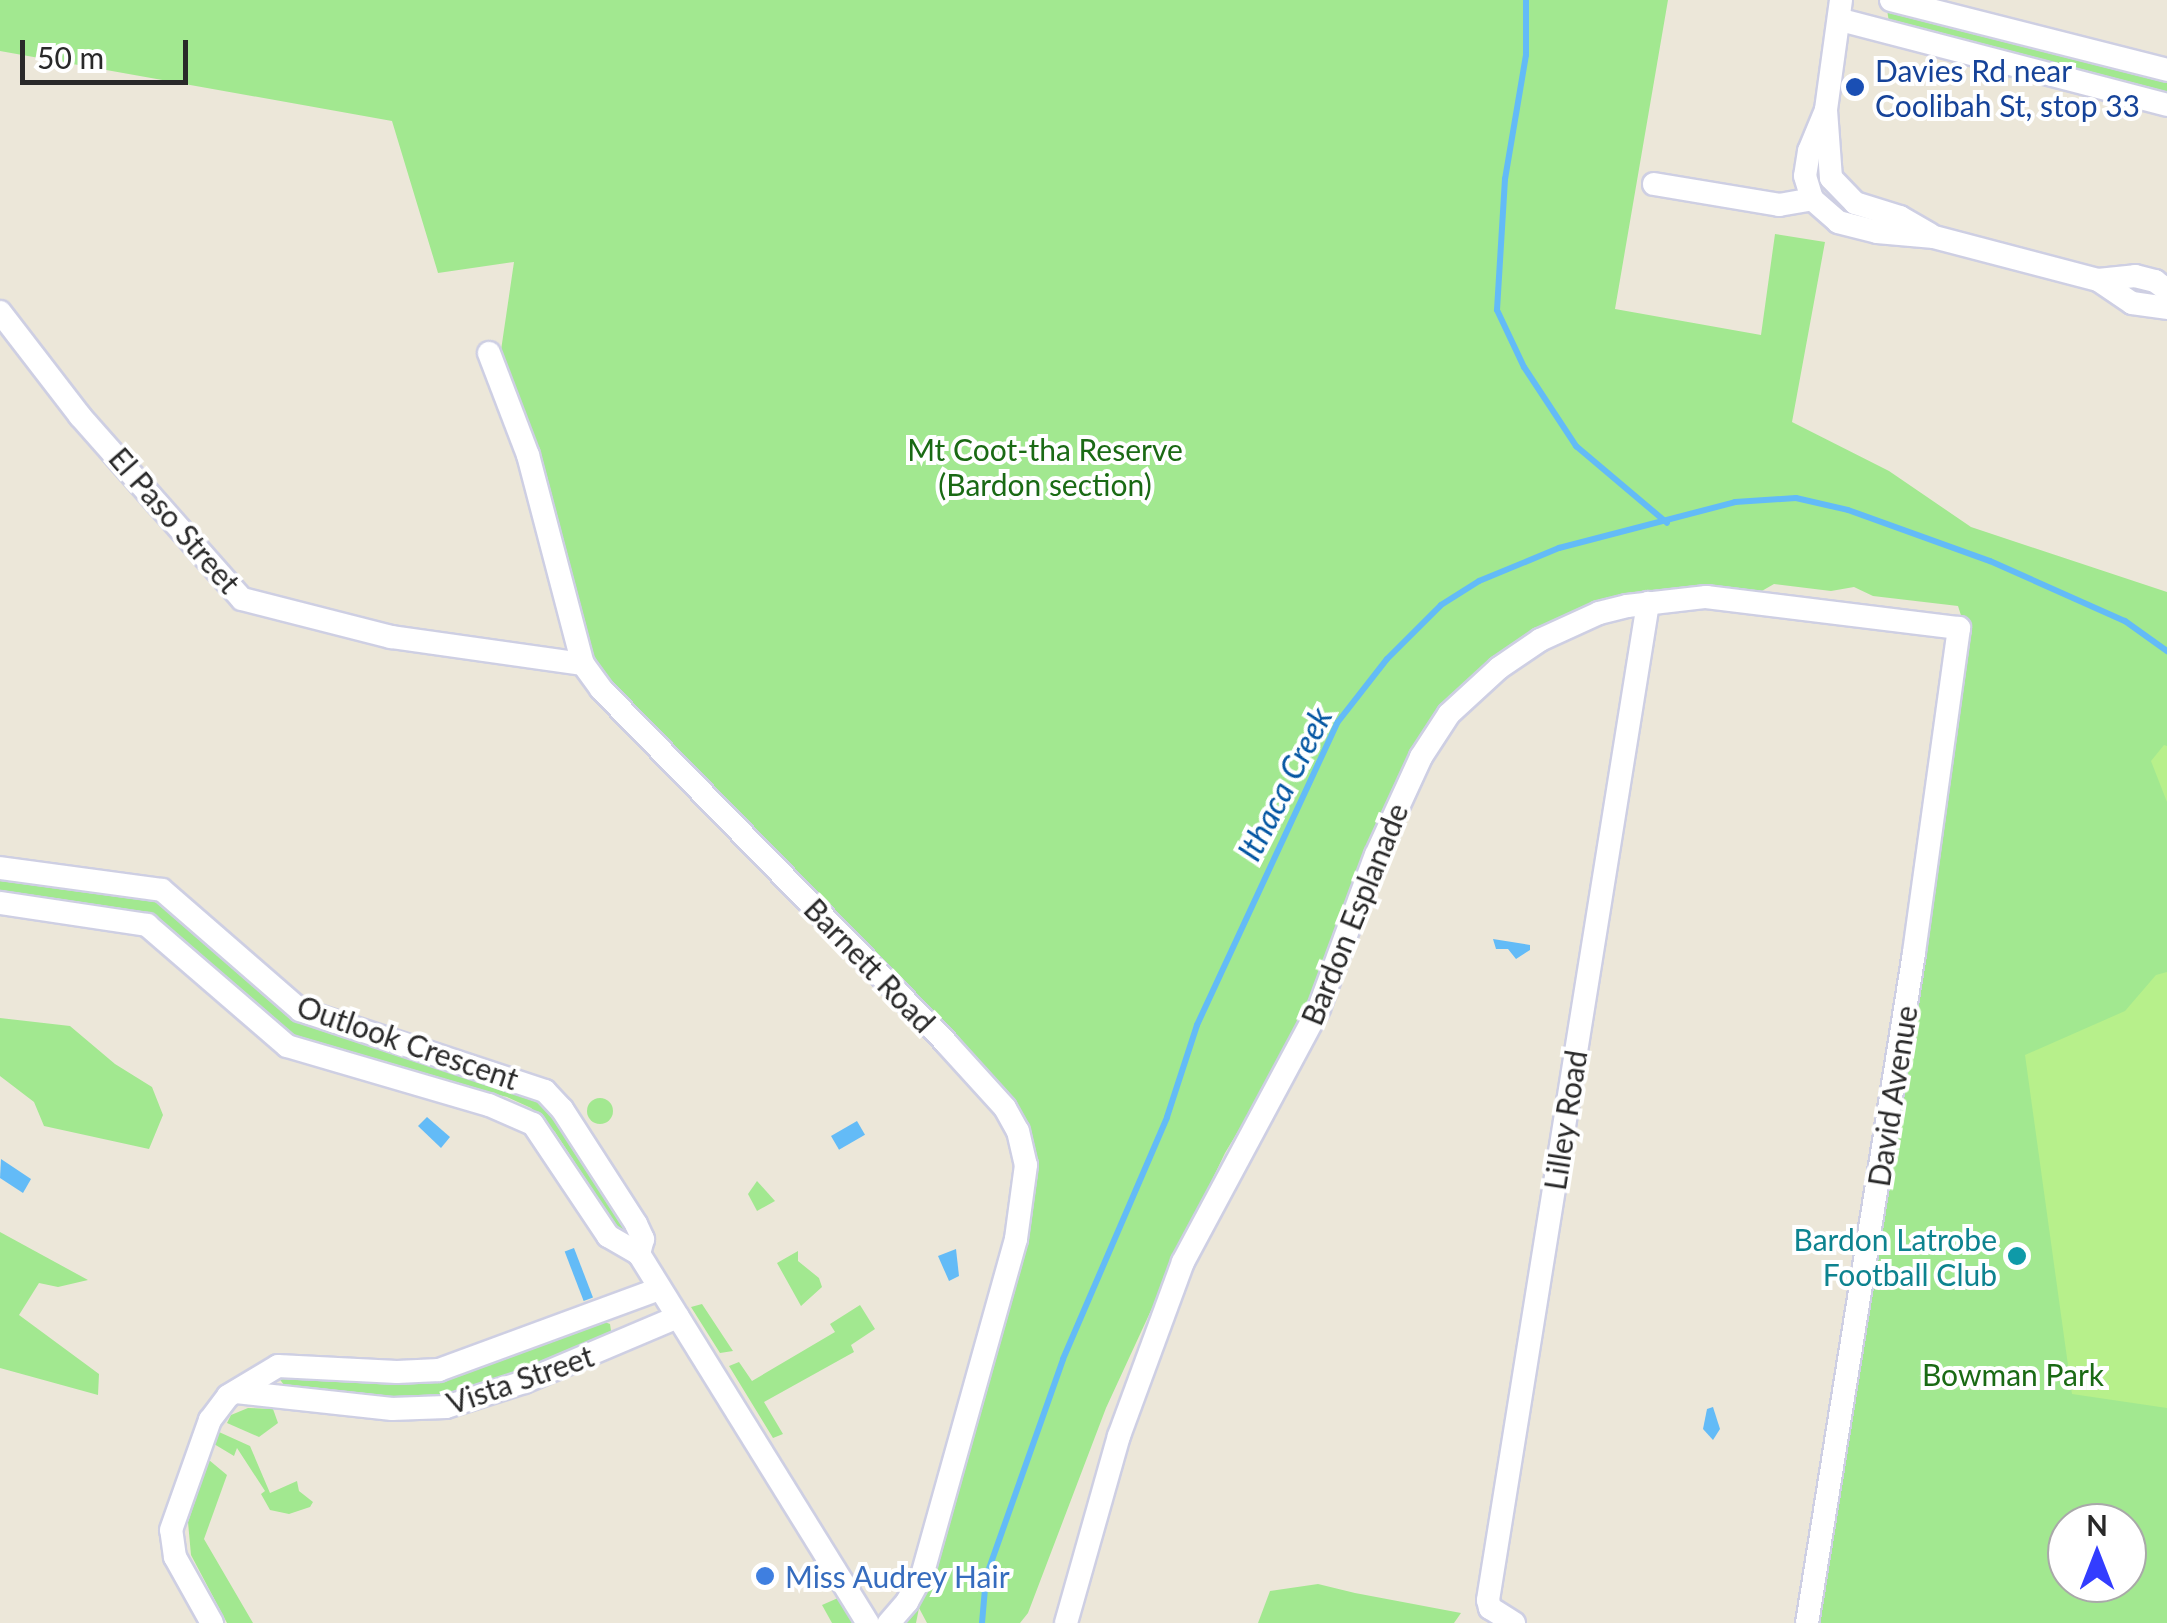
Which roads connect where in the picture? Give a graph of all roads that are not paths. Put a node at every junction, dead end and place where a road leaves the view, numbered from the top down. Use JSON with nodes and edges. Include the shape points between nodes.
{"nodes":[{"id":1,"x":1891,"y":0,"type":"edge"},
{"id":2,"x":1841,"y":10,"type":"edge"},
{"id":3,"x":2167,"y":70,"type":"edge"},
{"id":4,"x":2167,"y":105,"type":"edge"},
{"id":5,"x":1826,"y":110,"type":"junction"},
{"id":6,"x":1654,"y":184,"type":"dead end"},
{"id":7,"x":1809,"y":190,"type":"junction"},
{"id":8,"x":1934,"y":236,"type":"junction"},
{"id":9,"x":2098,"y":280,"type":"junction"},
{"id":10,"x":2167,"y":290,"type":"edge"},
{"id":11,"x":2167,"y":308,"type":"edge"},
{"id":12,"x":0,"y":312,"type":"edge"},
{"id":13,"x":489,"y":353,"type":"dead end"},
{"id":14,"x":1648,"y":603,"type":"junction"},
{"id":15,"x":1959,"y":628,"type":"joint"},
{"id":16,"x":583,"y":664,"type":"junction"},
{"id":17,"x":0,"y":868,"type":"edge"},
{"id":18,"x":0,"y":903,"type":"edge"},
{"id":19,"x":639,"y":1254,"type":"junction"},
{"id":20,"x":659,"y":1289,"type":"junction"},
{"id":21,"x":678,"y":1317,"type":"junction"},
{"id":22,"x":236,"y":1392,"type":"junction"},
{"id":23,"x":212,"y":1623,"type":"edge"},
{"id":24,"x":868,"y":1623,"type":"edge"},
{"id":25,"x":889,"y":1623,"type":"edge"},
{"id":26,"x":1066,"y":1623,"type":"edge"},
{"id":27,"x":1514,"y":1623,"type":"edge"},
{"id":28,"x":1807,"y":1623,"type":"edge"}],
"edges":[{"from":1,"to":3,"type":"street"},
{"from":2,"to":4,"type":"street"},
{"from":2,"to":5,"type":"street"},
{"from":5,"to":7,"type":"street","via":[[1809,151]]},
{"from":5,"to":8,"type":"street","via":[[1835,188]]},
{"from":6,"to":7,"type":"street","via":[[1788,206]]},
{"from":7,"to":8,"type":"street","via":[[1838,222]]},
{"from":8,"to":9,"type":"street"},
{"from":9,"to":10,"type":"street","via":[[2135,276]]},
{"from":9,"to":11,"type":"street","via":[[2132,304]]},
{"from":12,"to":16,"type":"street","name":"El Paso Street","via":[[80,416],[242,599],[391,637]]},
{"from":13,"to":16,"type":"street","name":"Barnett Road","via":[[528,456]]},
{"from":14,"to":15,"type":"street","name":"Bardon Esplanade","via":[[1746,600]]},
{"from":14,"to":26,"type":"street","name":"Bardon Esplanade","via":[[1599,613],[1526,649],[1449,714],[1421,757],[1319,1008],[1183,1262],[1120,1436]]},
{"from":14,"to":27,"type":"street","name":"Lilley Road","via":[[1488,1600]]},
{"from":15,"to":28,"type":"street","name":"David Avenue"},
{"from":16,"to":25,"type":"street","name":"Barnett Road","via":[[947,1044],[1018,1131],[1026,1165],[1016,1239],[923,1573]]},
{"from":17,"to":19,"type":"street","name":"Outlook Crescent","via":[[162,890],[300,1010],[545,1091],[636,1224]]},
{"from":18,"to":19,"type":"street","name":"Outlook Crescent","via":[[139,922],[162,934],[287,1046],[526,1120],[547,1141],[608,1236]]},
{"from":19,"to":20,"type":"street","name":"Outlook Crescent"},
{"from":20,"to":21,"type":"street","name":"Outlook Crescent"},
{"from":20,"to":22,"type":"street","name":"Vista Street","via":[[439,1370],[278,1366]]},
{"from":21,"to":22,"type":"street","name":"Vista Street","via":[[446,1407],[377,1408]]},
{"from":21,"to":24,"type":"street","name":"Outlook Crescent"},
{"from":22,"to":23,"type":"street","name":"Vista Street","via":[[210,1420],[171,1530],[175,1557]]}]}
